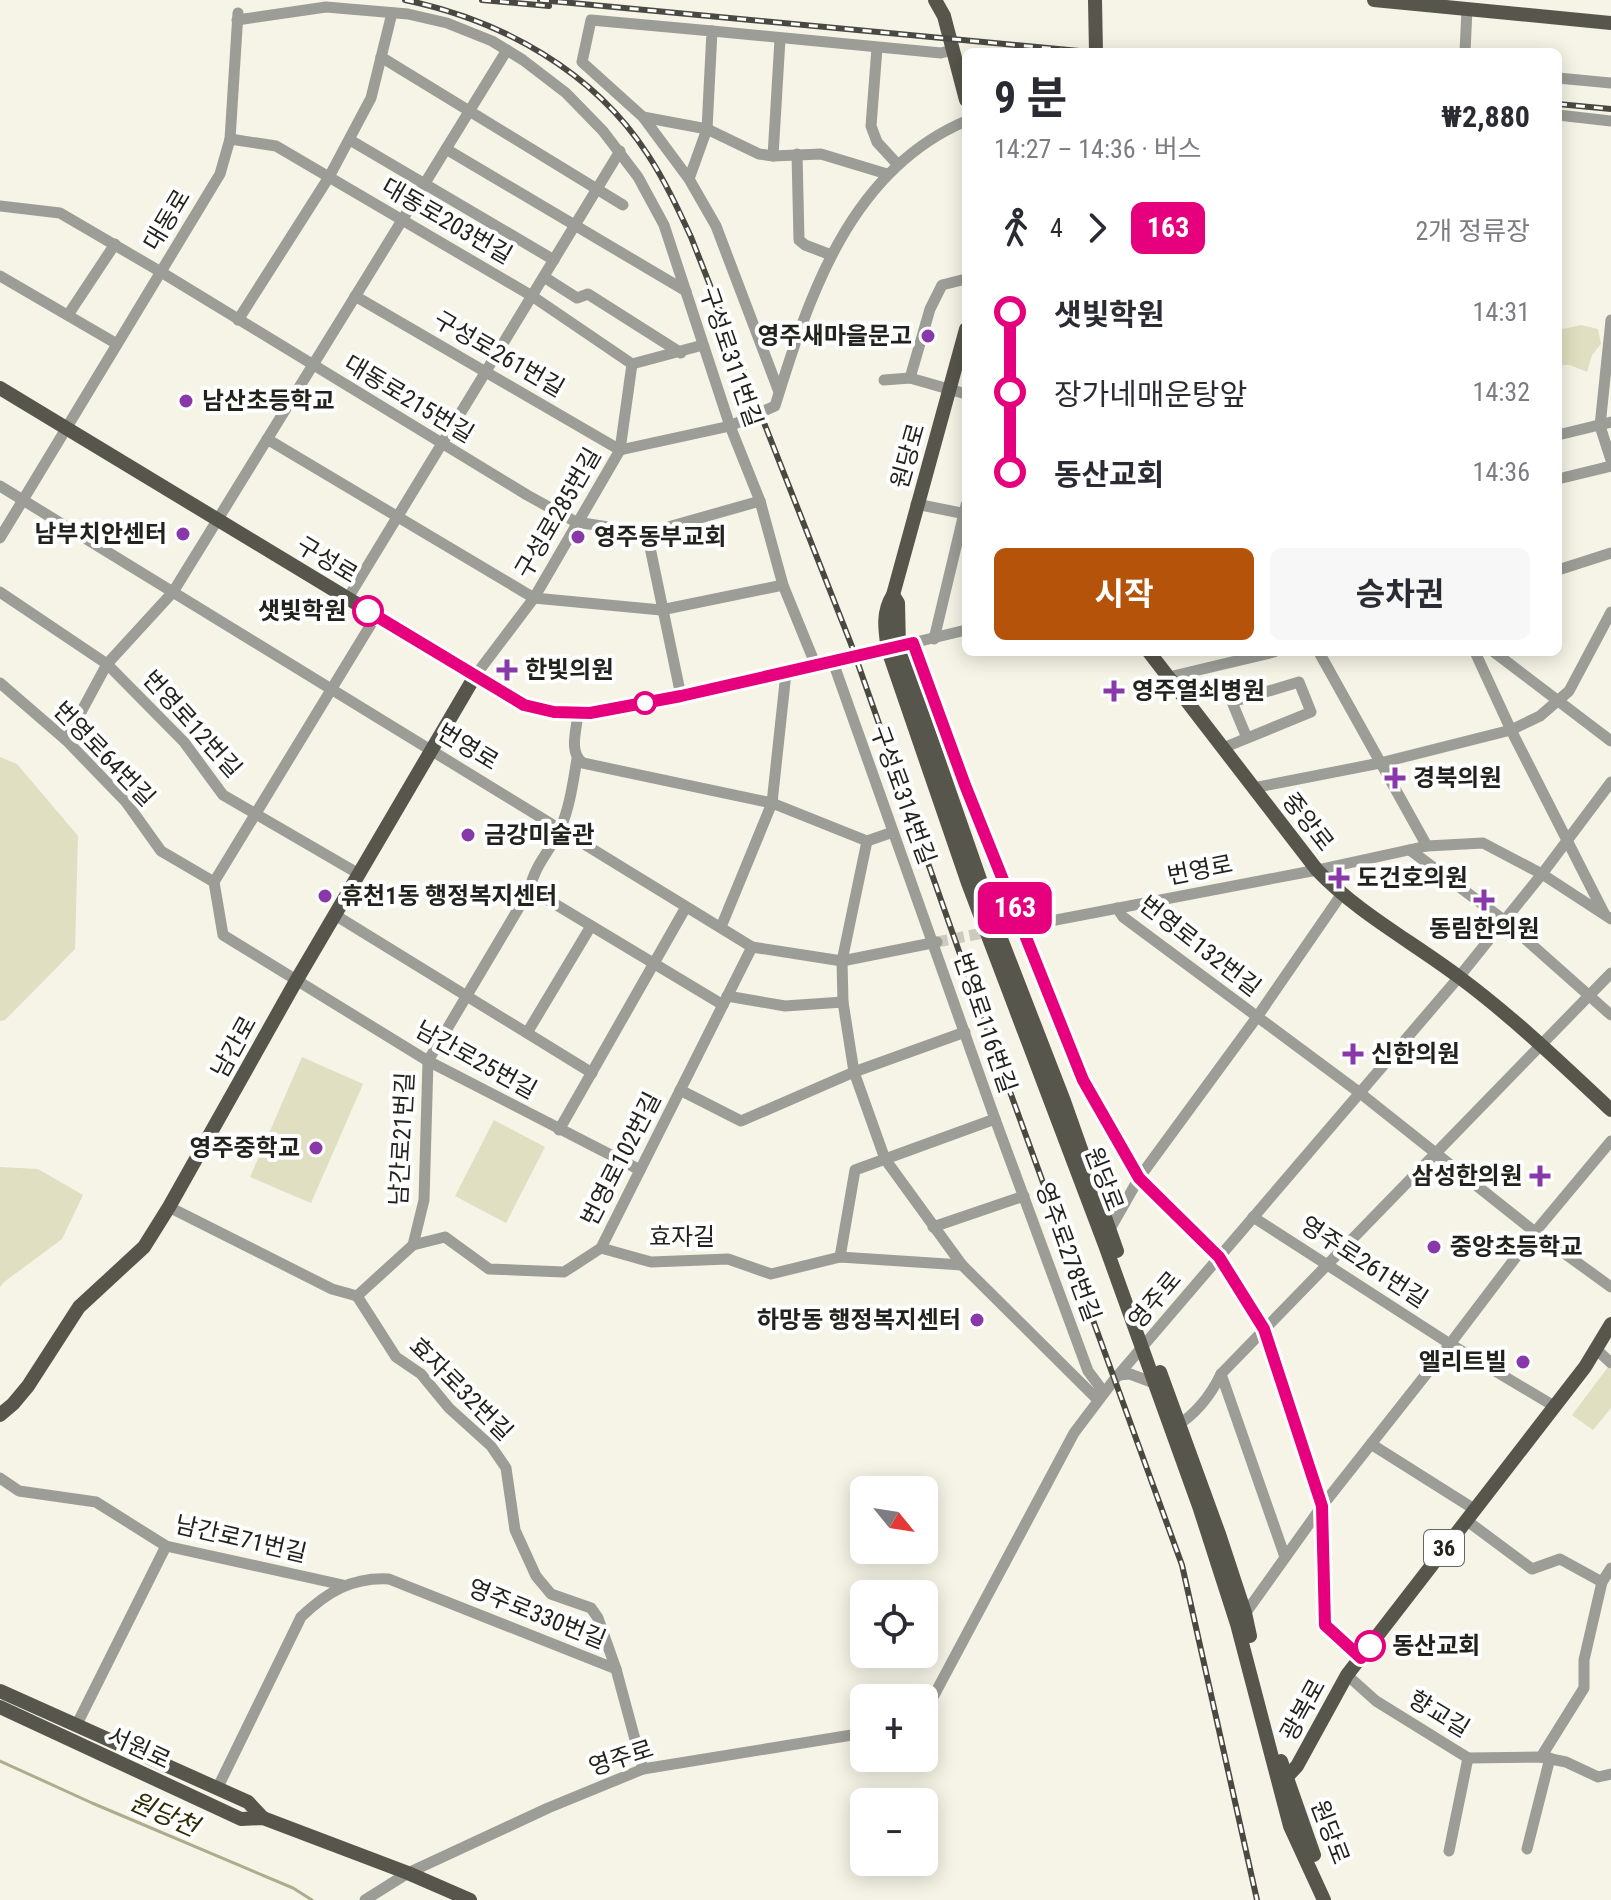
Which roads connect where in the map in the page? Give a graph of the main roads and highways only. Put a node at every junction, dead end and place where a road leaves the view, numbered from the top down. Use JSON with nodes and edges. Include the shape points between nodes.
{"nodes":[{"id":1,"x":935,"y":0,"type":"edge"},
{"id":2,"x":1095,"y":0,"type":"edge"},
{"id":3,"x":1374,"y":0,"type":"edge"},
{"id":4,"x":1490,"y":6,"type":"edge"},
{"id":5,"x":1611,"y":23,"type":"edge"},
{"id":6,"x":1096,"y":48,"type":"edge"},
{"id":7,"x":962,"y":86,"type":"edge"},
{"id":8,"x":962,"y":344,"type":"edge"},
{"id":9,"x":0,"y":388,"type":"edge"},
{"id":10,"x":900,"y":647,"type":"junction"},
{"id":11,"x":1152,"y":656,"type":"edge"},
{"id":12,"x":475,"y":676,"type":"junction"},
{"id":13,"x":1611,"y":1110,"type":"edge"},
{"id":14,"x":1611,"y":1324,"type":"edge"},
{"id":15,"x":1145,"y":1346,"type":"junction"},
{"id":16,"x":0,"y":1415,"type":"edge"},
{"id":17,"x":1175,"y":1427,"type":"junction"},
{"id":18,"x":0,"y":1680,"type":"edge"},
{"id":19,"x":0,"y":1691,"type":"edge"},
{"id":20,"x":0,"y":1707,"type":"edge"},
{"id":21,"x":0,"y":1717,"type":"edge"},
{"id":22,"x":160,"y":1763,"type":"junction"},
{"id":23,"x":148,"y":1776,"type":"junction"},
{"id":24,"x":1282,"y":1782,"type":"junction"},
{"id":25,"x":263,"y":1818,"type":"junction"},
{"id":26,"x":470,"y":1900,"type":"edge"},
{"id":27,"x":1324,"y":1900,"type":"edge"},
{"id":28,"x":1334,"y":1900,"type":"edge"}],
"edges":[{"from":1,"to":7,"type":"main road"},
{"from":2,"to":6,"type":"main road"},
{"from":3,"to":4,"type":"main road","via":[[1467,9]]},
{"from":4,"to":5,"type":"main road"},
{"from":8,"to":10,"type":"main road","name":"원당로","via":[[893,595]]},
{"from":9,"to":12,"type":"main road","name":"구성로"},
{"from":10,"to":12,"type":"main road","name":"구성로","via":[[590,713],[524,705]]},
{"from":10,"to":15,"type":"main road","name":"원당로","via":[[998,931],[1110,1229]]},
{"from":10,"to":15,"type":"main road","name":"원당로","via":[[968,883]]},
{"from":11,"to":13,"type":"main road","name":"중앙로","via":[[1341,895],[1459,977]]},
{"from":12,"to":16,"type":"main road","name":"남간로","via":[[144,1247],[79,1307],[28,1386]]},
{"from":14,"to":24,"type":"main road","name":"광복로","number":"36","via":[[1585,1367],[1347,1675],[1305,1754]]},
{"from":15,"to":17,"type":"main road","name":"원당로"},
{"from":15,"to":17,"type":"main road","name":"원당로","via":[[1154,1383]]},
{"from":17,"to":24,"type":"main road","name":"원당로","via":[[1241,1618]]},
{"from":18,"to":22,"type":"main road"},
{"from":19,"to":22,"type":"main road","name":"서원로"},
{"from":20,"to":23,"type":"main road","name":"서원로"},
{"from":21,"to":23,"type":"main road"},
{"from":22,"to":25,"type":"main road","name":"서원로","via":[[248,1802]]},
{"from":23,"to":25,"type":"main road","name":"서원로","via":[[241,1819]]},
{"from":24,"to":27,"type":"main road","name":"원당로","via":[[1290,1826]]},
{"from":24,"to":28,"type":"main road","name":"원당로"},
{"from":25,"to":26,"type":"main road","name":"서원로"}]}
